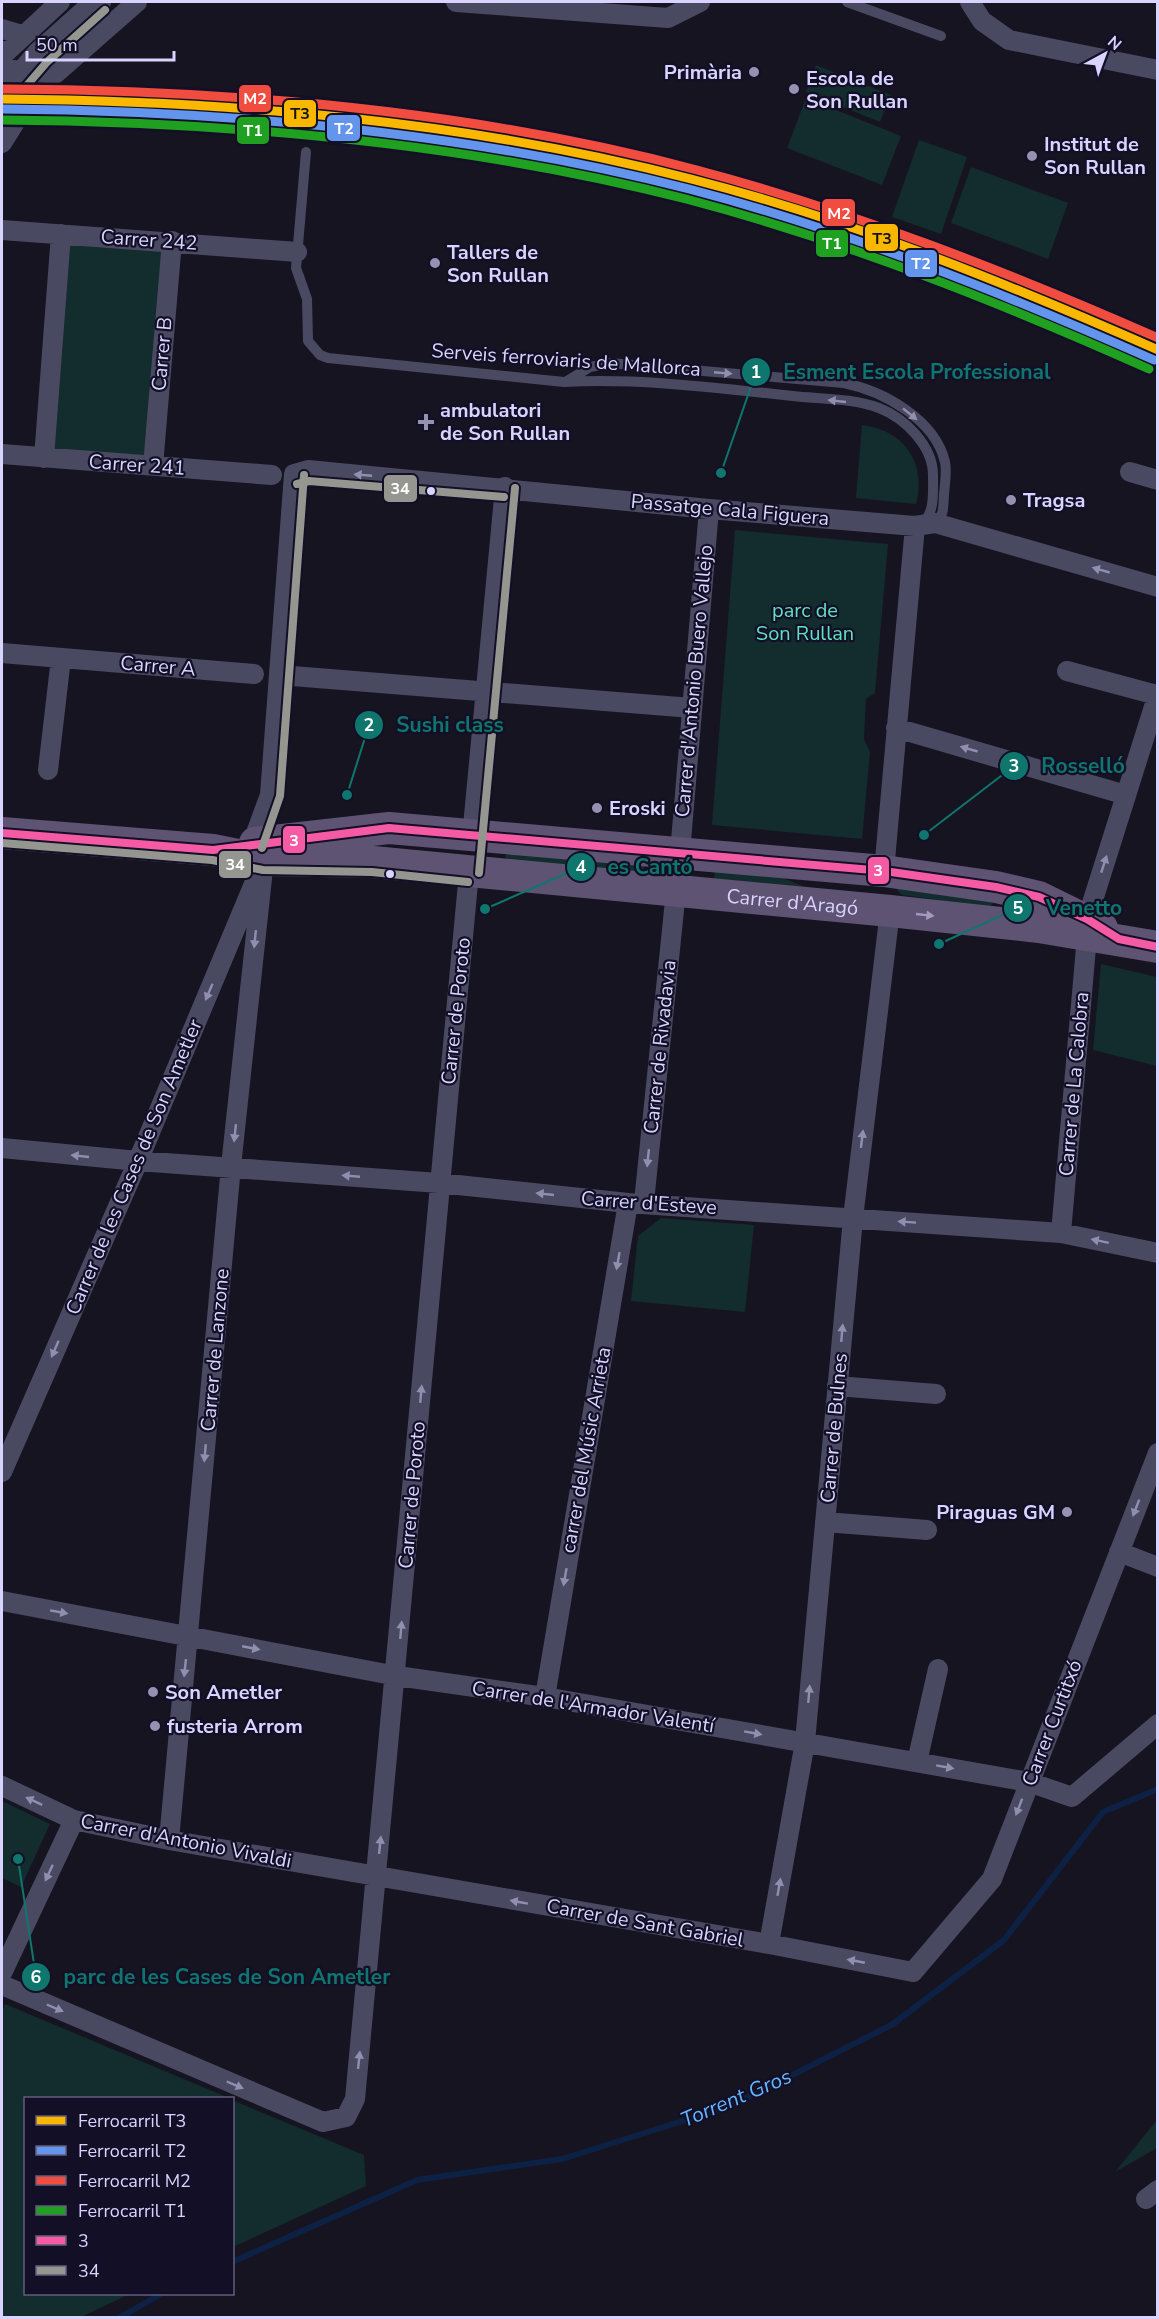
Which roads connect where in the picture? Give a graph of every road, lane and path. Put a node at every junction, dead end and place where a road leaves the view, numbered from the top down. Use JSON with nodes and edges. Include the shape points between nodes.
{"nodes":[{"id":1,"x":60,"y":2,"type":"edge"},
{"id":2,"x":98,"y":2,"type":"edge"},
{"id":3,"x":137,"y":2,"type":"edge"},
{"id":4,"x":456,"y":2,"type":"edge"},
{"id":5,"x":700,"y":2,"type":"edge"},
{"id":6,"x":847,"y":2,"type":"edge"},
{"id":7,"x":970,"y":2,"type":"edge"},
{"id":8,"x":530,"y":5,"type":"edge"},
{"id":9,"x":2,"y":29,"type":"edge"},
{"id":10,"x":22,"y":35,"type":"junction"},
{"id":11,"x":941,"y":36,"type":"dead end"},
{"id":12,"x":2,"y":56,"type":"edge"},
{"id":13,"x":2,"y":69,"type":"edge"},
{"id":14,"x":1158,"y":70,"type":"edge"},
{"id":15,"x":2,"y":98,"type":"edge"},
{"id":16,"x":17,"y":119,"type":"dead end"},
{"id":17,"x":2,"y":143,"type":"edge"},
{"id":18,"x":306,"y":152,"type":"dead end"},
{"id":19,"x":2,"y":230,"type":"edge"},
{"id":20,"x":61,"y":234,"type":"junction"},
{"id":21,"x":172,"y":242,"type":"junction"},
{"id":22,"x":297,"y":252,"type":"junction"},
{"id":23,"x":564,"y":382,"type":"junction"},
{"id":24,"x":2,"y":454,"type":"edge"},
{"id":25,"x":44,"y":458,"type":"junction"},
{"id":26,"x":153,"y":466,"type":"junction"},
{"id":27,"x":1130,"y":472,"type":"dead end"},
{"id":28,"x":272,"y":475,"type":"dead end"},
{"id":29,"x":1158,"y":480,"type":"edge"},
{"id":30,"x":505,"y":487,"type":"junction"},
{"id":31,"x":709,"y":509,"type":"junction"},
{"id":32,"x":925,"y":524,"type":"junction"},
{"id":33,"x":1158,"y":587,"type":"edge"},
{"id":34,"x":2,"y":653,"type":"edge"},
{"id":35,"x":61,"y":658,"type":"junction"},
{"id":36,"x":1067,"y":671,"type":"dead end"},
{"id":37,"x":254,"y":674,"type":"dead end"},
{"id":38,"x":280,"y":675,"type":"junction"},
{"id":39,"x":486,"y":692,"type":"junction"},
{"id":40,"x":1157,"y":694,"type":"edge"},
{"id":41,"x":692,"y":708,"type":"junction"},
{"id":42,"x":896,"y":728,"type":"junction"},
{"id":43,"x":48,"y":770,"type":"dead end"},
{"id":44,"x":1126,"y":795,"type":"junction"},
{"id":45,"x":2,"y":833,"type":"edge"},
{"id":46,"x":472,"y":837,"type":"junction"},
{"id":47,"x":258,"y":852,"type":"junction"},
{"id":48,"x":680,"y":853,"type":"junction"},
{"id":49,"x":874,"y":871,"type":"junction"},
{"id":50,"x":470,"y":872,"type":"junction"},
{"id":51,"x":676,"y":891,"type":"junction"},
{"id":52,"x":890,"y":911,"type":"junction"},
{"id":53,"x":1087,"y":928,"type":"junction"},
{"id":54,"x":1158,"y":947,"type":"edge"},
{"id":55,"x":2,"y":1148,"type":"edge"},
{"id":56,"x":138,"y":1161,"type":"junction"},
{"id":57,"x":231,"y":1166,"type":"junction"},
{"id":58,"x":439,"y":1183,"type":"junction"},
{"id":59,"x":636,"y":1203,"type":"junction"},
{"id":60,"x":853,"y":1218,"type":"junction"},
{"id":61,"x":1061,"y":1233,"type":"junction"},
{"id":62,"x":1158,"y":1253,"type":"edge"},
{"id":63,"x":837,"y":1386,"type":"junction"},
{"id":64,"x":936,"y":1394,"type":"dead end"},
{"id":65,"x":1158,"y":1453,"type":"edge"},
{"id":66,"x":2,"y":1472,"type":"edge"},
{"id":67,"x":825,"y":1522,"type":"junction"},
{"id":68,"x":927,"y":1530,"type":"dead end"},
{"id":69,"x":1119,"y":1552,"type":"junction"},
{"id":70,"x":1158,"y":1567,"type":"edge"},
{"id":71,"x":2,"y":1601,"type":"edge"},
{"id":72,"x":188,"y":1635,"type":"junction"},
{"id":73,"x":938,"y":1669,"type":"dead end"},
{"id":74,"x":397,"y":1676,"type":"junction"},
{"id":75,"x":545,"y":1698,"type":"junction"},
{"id":76,"x":1158,"y":1724,"type":"edge"},
{"id":77,"x":805,"y":1742,"type":"junction"},
{"id":78,"x":917,"y":1762,"type":"junction"},
{"id":79,"x":1029,"y":1782,"type":"junction"},
{"id":80,"x":2,"y":1786,"type":"edge"},
{"id":81,"x":74,"y":1820,"type":"junction"},
{"id":82,"x":169,"y":1840,"type":"junction"},
{"id":83,"x":377,"y":1878,"type":"junction"},
{"id":84,"x":769,"y":1944,"type":"junction"},
{"id":85,"x":2,"y":1972,"type":"edge"},
{"id":86,"x":914,"y":1972,"type":"joint"},
{"id":87,"x":2,"y":1985,"type":"edge"}],
"edges":[{"from":1,"to":10,"type":"street"},
{"from":2,"to":15,"type":"street","bridge":true,"via":[[39,55]]},
{"from":3,"to":13,"type":"street","via":[[55,74]]},
{"from":4,"to":8,"type":"street"},
{"from":5,"to":8,"type":"street","via":[[668,18]]},
{"from":6,"to":11,"type":"lane"},
{"from":7,"to":14,"type":"street","via":[[982,21],[1009,40]]},
{"from":9,"to":10,"type":"street"},
{"from":10,"to":12,"type":"street"},
{"from":16,"to":17,"type":"street"},
{"from":18,"to":22,"type":"lane","name":"Serveis ferroviaris de Mallorca"},
{"from":19,"to":20,"type":"street","name":"Carrer 242"},
{"from":20,"to":21,"type":"street","name":"Carrer 242"},
{"from":20,"to":25,"type":"street"},
{"from":21,"to":22,"type":"street","name":"Carrer 242"},
{"from":21,"to":26,"type":"street","name":"Carrer B"},
{"from":22,"to":23,"type":"lane","name":"Serveis ferroviaris de Mallorca","via":[[296,274],[307,299],[308,341],[320,355]]},
{"from":32,"to":23,"type":"lane","name":"Serveis ferroviaris de Mallorca","one_way":true,"via":[[931,513],[931,460],[909,428],[877,407],[729,390]]},
{"from":23,"to":32,"type":"lane","one_way":true,"via":[[590,367],[610,363],[844,383],[869,390],[908,412],[942,451],[946,472],[943,513]]},
{"from":24,"to":25,"type":"street","name":"Carrer 241"},
{"from":25,"to":26,"type":"street","name":"Carrer 241"},
{"from":26,"to":28,"type":"street","name":"Carrer 241"},
{"from":27,"to":29,"type":"street"},
{"from":30,"to":31,"type":"street","name":"Passatge Cala Figuera"},
{"from":30,"to":38,"type":"street","name":"Passatge Cala Figuera","one_way":true,"via":[[308,470],[294,474]]},
{"from":30,"to":39,"type":"street"},
{"from":31,"to":32,"type":"street","name":"Passatge Cala Figuera"},
{"from":31,"to":41,"type":"street","name":"Carrer d'Antonio Buero Vallejo"},
{"from":33,"to":32,"type":"street","name":"Passatge Cala Figuera","one_way":true},
{"from":32,"to":42,"type":"street"},
{"from":34,"to":35,"type":"street","name":"Carrer A"},
{"from":35,"to":37,"type":"street","name":"Carrer A"},
{"from":35,"to":43,"type":"street"},
{"from":36,"to":40,"type":"street"},
{"from":38,"to":39,"type":"street"},
{"from":38,"to":47,"type":"street","via":[[270,795]]},
{"from":39,"to":41,"type":"street"},
{"from":39,"to":46,"type":"street"},
{"from":40,"to":44,"type":"street","name":"Carrer de La Calobra"},
{"from":41,"to":48,"type":"street","name":"Carrer d'Antonio Buero Vallejo"},
{"from":44,"to":42,"type":"street","one_way":true},
{"from":42,"to":49,"type":"street"},
{"from":53,"to":44,"type":"street","name":"Carrer de La Calobra","one_way":true},
{"from":45,"to":47,"type":"main road","name":"Carrer d'Aragó"},
{"from":46,"to":47,"type":"main road","name":"Carrer d'Aragó","via":[[389,828],[290,840]]},
{"from":46,"to":48,"type":"main road","name":"Carrer d'Aragó"},
{"from":46,"to":50,"type":"main road"},
{"from":47,"to":50,"type":"main road","name":"Carrer d'Aragó"},
{"from":47,"to":56,"type":"street","name":"Carrer de les Cases de Son Ametler","one_way":true},
{"from":47,"to":57,"type":"street","name":"Carrer de Lanzone","one_way":true},
{"from":48,"to":49,"type":"main road","name":"Carrer d'Aragó"},
{"from":49,"to":52,"type":"main road"},
{"from":49,"to":53,"type":"main road","name":"Carrer d'Aragó","via":[[996,887],[1039,897]]},
{"from":50,"to":51,"type":"main road","name":"Carrer d'Aragó"},
{"from":50,"to":58,"type":"street","name":"Carrer de Poroto"},
{"from":51,"to":52,"type":"main road","name":"Carrer d'Aragó"},
{"from":51,"to":59,"type":"street","name":"Carrer de Rivadavia","one_way":true},
{"from":52,"to":53,"type":"main road","name":"Carrer d'Aragó","one_way":true,"via":[[1039,927]]},
{"from":60,"to":52,"type":"street","name":"Carrer de Bulnes","one_way":true},
{"from":53,"to":54,"type":"main road","name":"Carrer d'Aragó"},
{"from":53,"to":61,"type":"street","name":"Carrer de La Calobra"},
{"from":56,"to":55,"type":"street","name":"Carrer d'Esteve","one_way":true},
{"from":56,"to":57,"type":"street","name":"Carrer d'Esteve"},
{"from":56,"to":66,"type":"street","name":"Carrer de les Cases de Son Ametler","one_way":true},
{"from":58,"to":57,"type":"street","name":"Carrer d'Esteve","one_way":true},
{"from":57,"to":72,"type":"street","name":"Carrer de Lanzone","one_way":true},
{"from":59,"to":58,"type":"street","name":"Carrer d'Esteve","one_way":true},
{"from":74,"to":58,"type":"street","name":"Carrer de Poroto","one_way":true},
{"from":59,"to":60,"type":"street","name":"Carrer d'Esteve"},
{"from":59,"to":75,"type":"street","name":"carrer del Músic Arrieta","one_way":true},
{"from":61,"to":60,"type":"street","name":"Carrer d'Esteve","one_way":true},
{"from":63,"to":60,"type":"street","name":"Carrer de Bulnes","one_way":true},
{"from":62,"to":61,"type":"street","name":"Carrer d'Esteve","one_way":true},
{"from":63,"to":64,"type":"street"},
{"from":63,"to":67,"type":"street","name":"Carrer de Bulnes"},
{"from":65,"to":69,"type":"street","name":"Carrer Curtitxó","one_way":true},
{"from":67,"to":68,"type":"street"},
{"from":77,"to":67,"type":"street","name":"Carrer de Bulnes","one_way":true},
{"from":69,"to":70,"type":"street"},
{"from":69,"to":79,"type":"street","name":"Carrer Curtitxó"},
{"from":71,"to":72,"type":"street","name":"Carrer de l'Armador Valentí","one_way":true},
{"from":72,"to":74,"type":"street","name":"Carrer de l'Armador Valentí","one_way":true},
{"from":72,"to":82,"type":"street","name":"Carrer de Lanzone","one_way":true},
{"from":73,"to":78,"type":"street"},
{"from":74,"to":75,"type":"street","name":"Carrer de l'Armador Valentí"},
{"from":83,"to":74,"type":"street","name":"Carrer de Poroto","one_way":true},
{"from":75,"to":77,"type":"street","name":"Carrer de l'Armador Valentí","one_way":true},
{"from":76,"to":79,"type":"street","name":"Carrer de l'Armador Valentí","via":[[1072,1797]]},
{"from":77,"to":78,"type":"street","name":"Carrer de l'Armador Valentí"},
{"from":84,"to":77,"type":"street","name":"Carrer de Bulnes","one_way":true},
{"from":78,"to":79,"type":"street","name":"Carrer de l'Armador Valentí","one_way":true},
{"from":79,"to":86,"type":"street","name":"Carrer Curtitxó","one_way":true,"via":[[992,1879]]},
{"from":81,"to":80,"type":"street","name":"Carrer d'Antonio Vivaldi","one_way":true},
{"from":81,"to":82,"type":"street","name":"Carrer d'Antonio Vivaldi"},
{"from":81,"to":85,"type":"street","one_way":true},
{"from":82,"to":83,"type":"street","name":"Carrer d'Antonio Vivaldi"},
{"from":84,"to":83,"type":"street","name":"Carrer de Sant Gabriel","one_way":true},
{"from":87,"to":83,"type":"street","name":"Carrer de Poroto","one_way":true,"via":[[322,2122],[346,2116],[355,2099]]},
{"from":86,"to":84,"type":"street","name":"Carrer de Sant Gabriel","one_way":true}]}
